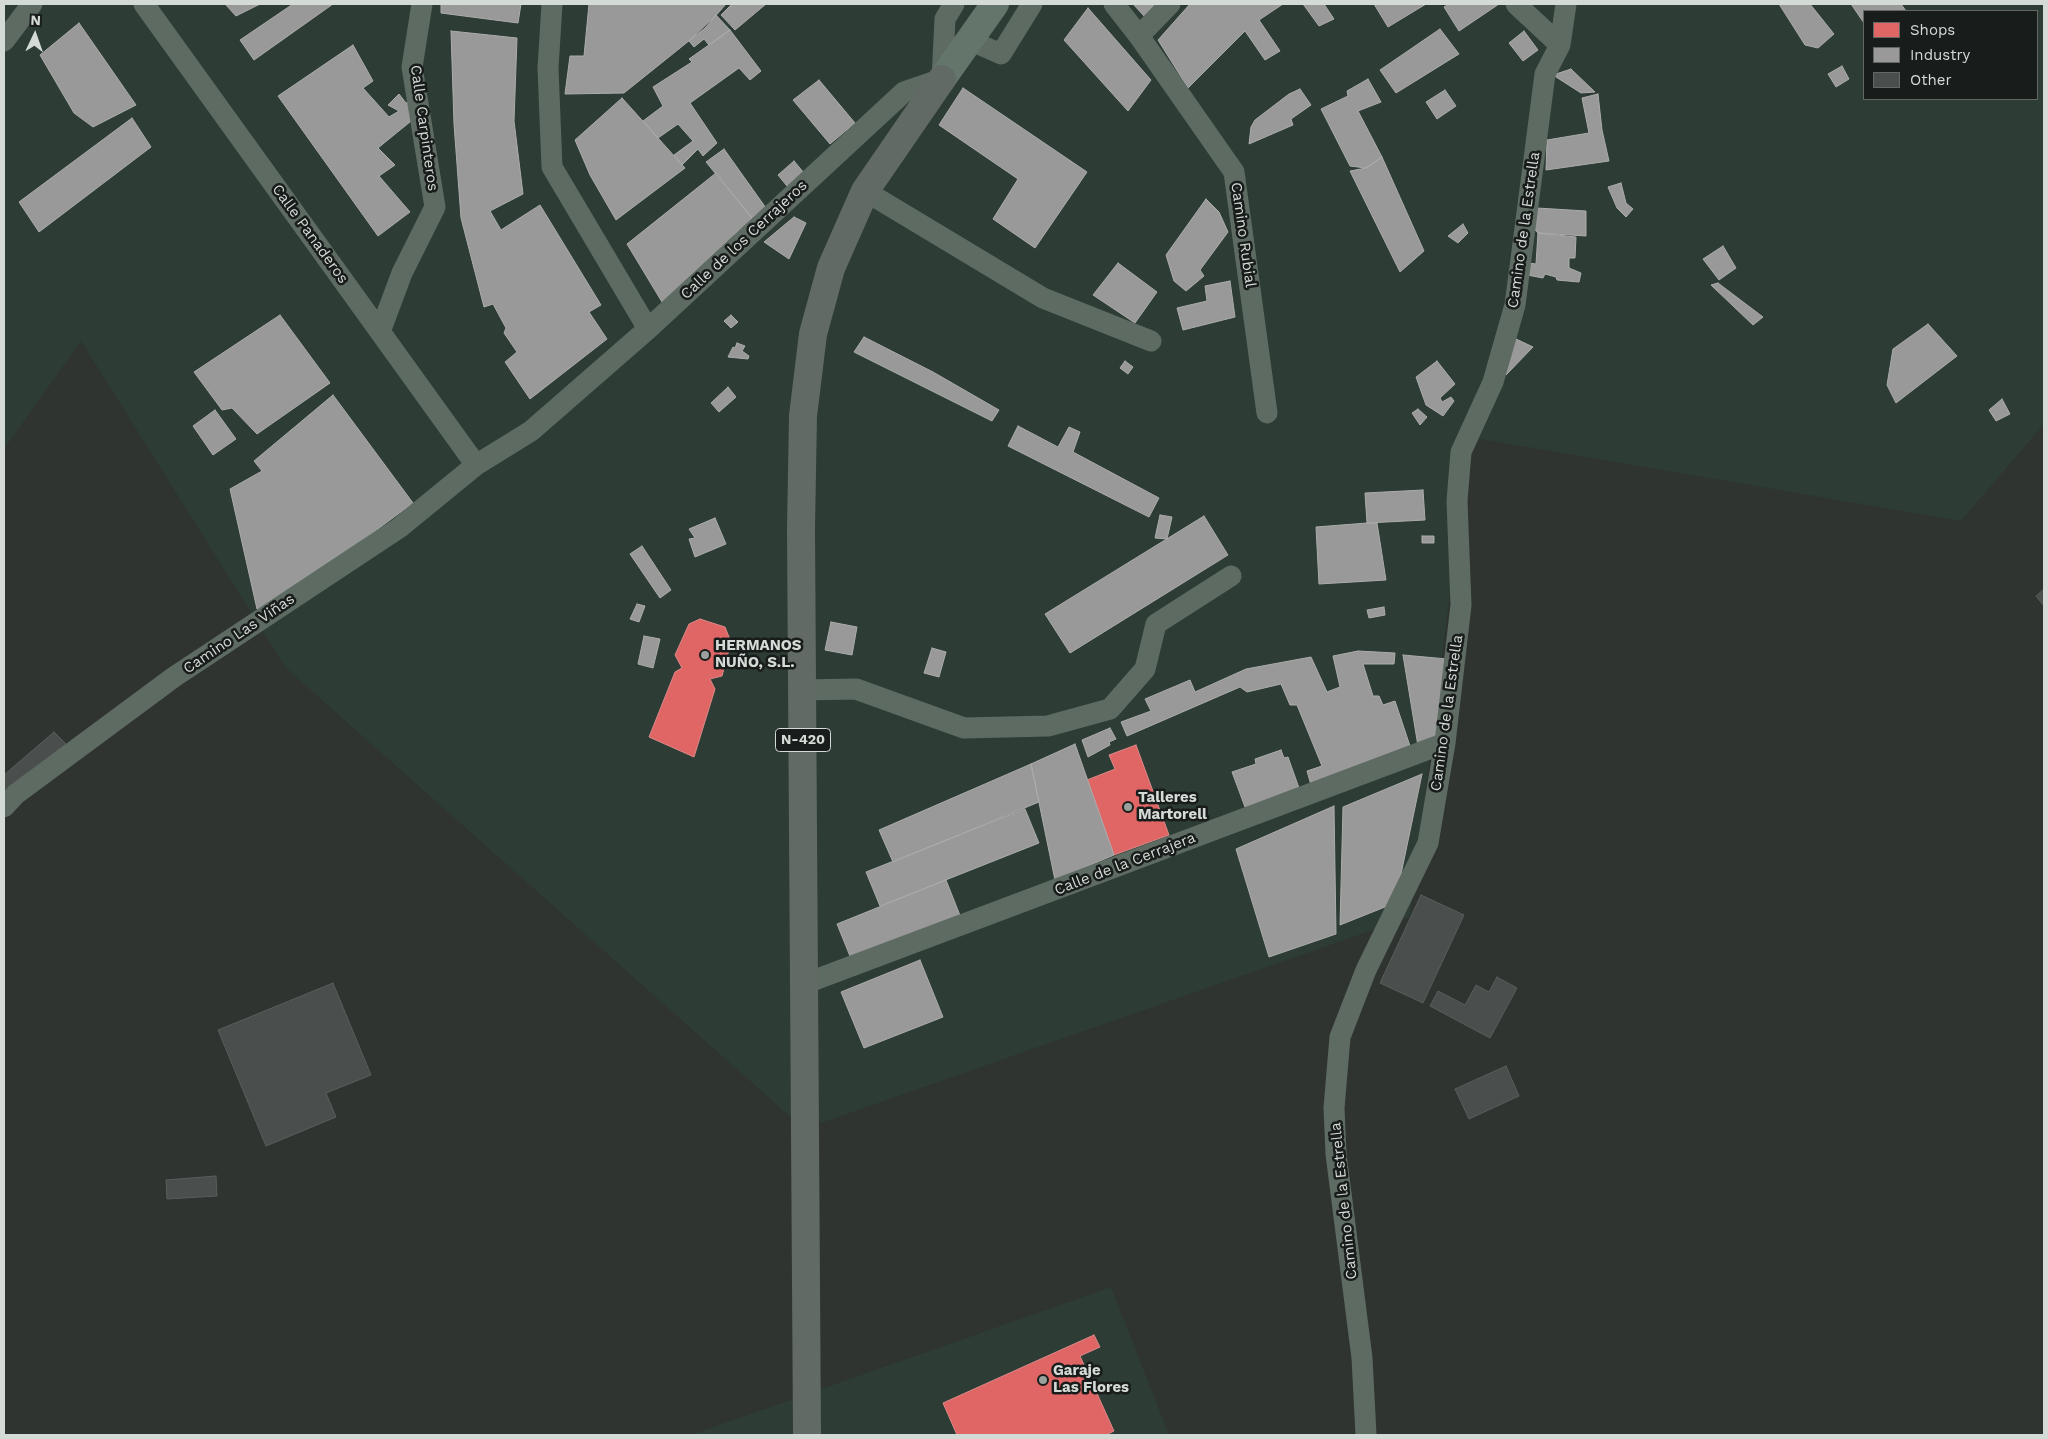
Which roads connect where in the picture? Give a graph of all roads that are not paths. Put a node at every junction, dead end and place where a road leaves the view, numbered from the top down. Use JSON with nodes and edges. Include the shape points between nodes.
{"nodes":[{"id":1,"x":32,"y":4,"type":"edge"},
{"id":2,"x":144,"y":4,"type":"edge"},
{"id":3,"x":422,"y":4,"type":"edge"},
{"id":4,"x":552,"y":4,"type":"edge"},
{"id":5,"x":954,"y":4,"type":"edge"},
{"id":6,"x":995,"y":4,"type":"edge"},
{"id":7,"x":1032,"y":4,"type":"edge"},
{"id":8,"x":1114,"y":4,"type":"edge"},
{"id":9,"x":1170,"y":4,"type":"edge"},
{"id":10,"x":1516,"y":4,"type":"edge"},
{"id":11,"x":1566,"y":4,"type":"edge"},
{"id":12,"x":1139,"y":36,"type":"junction"},
{"id":13,"x":969,"y":40,"type":"junction"},
{"id":14,"x":4,"y":41,"type":"edge"},
{"id":15,"x":1560,"y":45,"type":"junction"},
{"id":16,"x":942,"y":79,"type":"junction"},
{"id":17,"x":865,"y":191,"type":"junction"},
{"id":18,"x":648,"y":329,"type":"junction"},
{"id":19,"x":380,"y":332,"type":"junction"},
{"id":20,"x":1151,"y":341,"type":"dead end"},
{"id":21,"x":1267,"y":413,"type":"dead end"},
{"id":22,"x":476,"y":465,"type":"junction"},
{"id":23,"x":1231,"y":576,"type":"dead end"},
{"id":24,"x":802,"y":690,"type":"junction"},
{"id":25,"x":1445,"y":743,"type":"junction"},
{"id":26,"x":4,"y":807,"type":"edge"},
{"id":27,"x":804,"y":984,"type":"junction"},
{"id":28,"x":807,"y":1435,"type":"edge"},
{"id":29,"x":1366,"y":1435,"type":"edge"}],
"edges":[{"from":1,"to":14,"type":"street"},
{"from":2,"to":19,"type":"street","name":"Calle Panaderos"},
{"from":3,"to":19,"type":"street","name":"Calle Carpinteros","via":[[412,66],[435,207],[402,273]]},
{"from":4,"to":18,"type":"street","via":[[548,68],[552,167]]},
{"from":5,"to":16,"type":"street","via":[[945,19]]},
{"from":6,"to":13,"type":"main road"},
{"from":7,"to":13,"type":"street","via":[[1001,54]]},
{"from":8,"to":12,"type":"street","name":"Camino Rubial"},
{"from":9,"to":12,"type":"street"},
{"from":10,"to":15,"type":"street"},
{"from":11,"to":15,"type":"street","name":"Camino de la Estrella"},
{"from":12,"to":21,"type":"street","name":"Camino Rubial","via":[[1234,172]]},
{"from":13,"to":16,"type":"main road"},
{"from":15,"to":25,"type":"street","name":"Camino de la Estrella","via":[[1545,74],[1516,305],[1493,382],[1461,452],[1457,500],[1461,605]]},
{"from":16,"to":17,"type":"highway","number":"N-420"},
{"from":16,"to":18,"type":"street","name":"Calle de los Cerrajeros","via":[[904,92]]},
{"from":17,"to":20,"type":"street","via":[[1043,298]]},
{"from":17,"to":24,"type":"highway","number":"N-420","via":[[831,268],[813,334],[803,416]]},
{"from":18,"to":22,"type":"street","name":"Calle de los Cerrajeros","via":[[531,431]]},
{"from":19,"to":22,"type":"street","name":"Calle Panaderos"},
{"from":22,"to":26,"type":"street","name":"Camino Las Viñas","via":[[399,528],[174,677],[16,794]]},
{"from":23,"to":24,"type":"street","via":[[1156,624],[1145,669],[1110,709],[1048,726],[964,728],[856,689]]},
{"from":24,"to":27,"type":"highway","number":"N-420"},
{"from":25,"to":27,"type":"street","name":"Calle de la Cerrajera"},
{"from":25,"to":29,"type":"street","name":"Camino de la Estrella","via":[[1428,843],[1366,970],[1340,1037],[1334,1108],[1336,1154],[1362,1358]]},
{"from":27,"to":28,"type":"highway","number":"N-420"}]}
